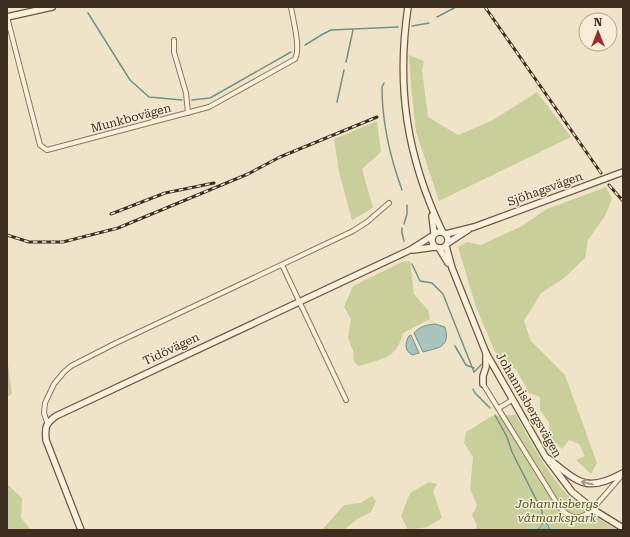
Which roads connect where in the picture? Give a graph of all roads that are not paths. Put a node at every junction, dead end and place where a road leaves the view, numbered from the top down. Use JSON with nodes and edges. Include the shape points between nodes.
{"nodes":[{"id":1,"x":52,"y":7,"type":"edge"},
{"id":2,"x":291,"y":7,"type":"edge"},
{"id":3,"x":408,"y":7,"type":"edge"},
{"id":4,"x":7,"y":17,"type":"edge"},
{"id":5,"x":174,"y":40,"type":"dead end"},
{"id":6,"x":188,"y":113,"type":"junction"},
{"id":7,"x":623,"y":172,"type":"edge"},
{"id":8,"x":389,"y":202,"type":"dead end"},
{"id":9,"x":432,"y":210,"type":"junction"},
{"id":10,"x":474,"y":226,"type":"junction"},
{"id":11,"x":444,"y":232,"type":"junction"},
{"id":12,"x":433,"y":235,"type":"junction"},
{"id":13,"x":447,"y":244,"type":"junction"},
{"id":14,"x":437,"y":247,"type":"junction"},
{"id":15,"x":410,"y":250,"type":"junction"},
{"id":16,"x":282,"y":265,"type":"junction"},
{"id":17,"x":452,"y":268,"type":"junction"},
{"id":18,"x":300,"y":301,"type":"junction"},
{"id":19,"x":486,"y":353,"type":"junction"},
{"id":20,"x":483,"y":384,"type":"joint"},
{"id":21,"x":346,"y":400,"type":"dead end"},
{"id":22,"x":512,"y":400,"type":"junction"},
{"id":23,"x":498,"y":408,"type":"junction"},
{"id":24,"x":47,"y":422,"type":"junction"},
{"id":25,"x":545,"y":456,"type":"junction"},
{"id":26,"x":623,"y":474,"type":"edge"},
{"id":27,"x":597,"y":504,"type":"dead end"},
{"id":28,"x":590,"y":511,"type":"dead end"},
{"id":29,"x":623,"y":528,"type":"edge"},
{"id":30,"x":81,"y":530,"type":"edge"}],
"edges":[{"from":1,"to":4,"type":"main road"},
{"from":2,"to":6,"type":"street","name":"Munkbovägen","via":[[298,47],[296,59],[209,107]]},
{"from":3,"to":9,"type":"main road","via":[[403,54],[403,92],[415,158]]},
{"from":4,"to":6,"type":"street","name":"Munkbovägen","via":[[40,145],[47,150]]},
{"from":5,"to":6,"type":"street","via":[[174,52],[186,93]]},
{"from":7,"to":10,"type":"main road","name":"Sjöhagsvägen"},
{"from":8,"to":16,"type":"street","via":[[358,228]]},
{"from":9,"to":11,"type":"main road"},
{"from":9,"to":12,"type":"main road"},
{"from":10,"to":11,"type":"main road","name":"Sjöhagsvägen"},
{"from":10,"to":13,"type":"main road","name":"Sjöhagsvägen"},
{"from":11,"to":12,"type":"main road"},
{"from":11,"to":13,"type":"main road","via":[[449,239]]},
{"from":12,"to":14,"type":"main road","via":[[432,240]]},
{"from":12,"to":15,"type":"main road","name":"Tidövägen"},
{"from":13,"to":14,"type":"main road"},
{"from":13,"to":17,"type":"main road","name":"Johannisbergsvägen"},
{"from":14,"to":15,"type":"main road","name":"Tidövägen"},
{"from":14,"to":17,"type":"main road","name":"Johannisbergsvägen"},
{"from":15,"to":18,"type":"main road","name":"Tidövägen"},
{"from":16,"to":18,"type":"street"},
{"from":16,"to":24,"type":"street","via":[[72,366],[64,372],[51,390],[44,410]]},
{"from":17,"to":19,"type":"main road","name":"Johannisbergsvägen"},
{"from":18,"to":21,"type":"street"},
{"from":18,"to":24,"type":"main road","name":"Tidövägen","via":[[61,413]]},
{"from":19,"to":20,"type":"main road"},
{"from":19,"to":22,"type":"main road","name":"Johannisbergsvägen"},
{"from":20,"to":23,"type":"street"},
{"from":22,"to":23,"type":"street"},
{"from":22,"to":25,"type":"main road","name":"Johannisbergsvägen"},
{"from":23,"to":28,"type":"street","via":[[566,515],[574,518],[586,516]]},
{"from":24,"to":30,"type":"main road","via":[[46,440]]},
{"from":26,"to":25,"type":"main road","one_way":true,"via":[[602,484],[583,483]]},
{"from":25,"to":29,"type":"main road","name":"Johannisbergsvägen","via":[[572,492]]},
{"from":26,"to":27,"type":"street"}]}
